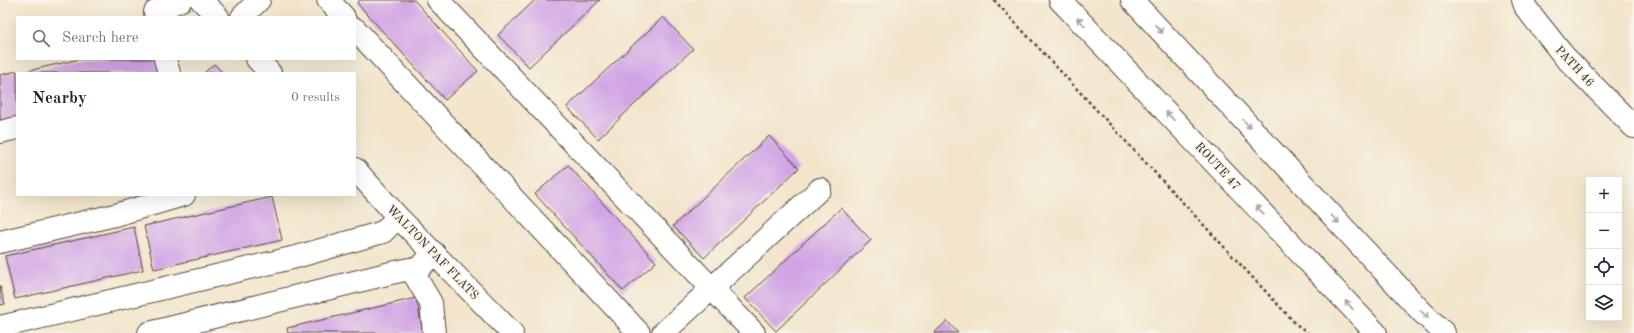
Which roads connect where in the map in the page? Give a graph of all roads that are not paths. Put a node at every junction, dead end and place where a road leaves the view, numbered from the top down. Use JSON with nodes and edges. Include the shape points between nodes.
{"nodes":[{"id":1,"x":181,"y":0,"type":"edge"},
{"id":2,"x":201,"y":0,"type":"edge"},
{"id":3,"x":259,"y":0,"type":"edge"},
{"id":4,"x":328,"y":0,"type":"edge"},
{"id":5,"x":438,"y":0,"type":"edge"},
{"id":6,"x":1060,"y":0,"type":"edge"},
{"id":7,"x":1132,"y":0,"type":"edge"},
{"id":8,"x":1523,"y":0,"type":"edge"},
{"id":9,"x":156,"y":16,"type":"edge"},
{"id":10,"x":217,"y":16,"type":"edge"},
{"id":11,"x":243,"y":16,"type":"edge"},
{"id":12,"x":343,"y":16,"type":"edge"},
{"id":13,"x":356,"y":29,"type":"edge"},
{"id":14,"x":165,"y":60,"type":"edge"},
{"id":15,"x":258,"y":60,"type":"edge"},
{"id":16,"x":168,"y":72,"type":"edge"},
{"id":17,"x":269,"y":72,"type":"edge"},
{"id":18,"x":1634,"y":127,"type":"edge"},
{"id":19,"x":16,"y":128,"type":"edge"},
{"id":20,"x":0,"y":132,"type":"edge"},
{"id":21,"x":356,"y":170,"type":"edge"},
{"id":22,"x":820,"y":189,"type":"dead end"},
{"id":23,"x":180,"y":196,"type":"edge"},
{"id":24,"x":398,"y":217,"type":"junction"},
{"id":25,"x":0,"y":242,"type":"edge"},
{"id":26,"x":434,"y":253,"type":"junction"},
{"id":27,"x":414,"y":274,"type":"junction"},
{"id":28,"x":711,"y":290,"type":"junction"},
{"id":29,"x":0,"y":327,"type":"edge"},
{"id":30,"x":149,"y":333,"type":"edge"},
{"id":31,"x":434,"y":333,"type":"edge"},
{"id":32,"x":512,"y":333,"type":"edge"},
{"id":33,"x":639,"y":333,"type":"edge"},
{"id":34,"x":663,"y":333,"type":"edge"},
{"id":35,"x":754,"y":333,"type":"edge"},
{"id":36,"x":1376,"y":333,"type":"edge"},
{"id":37,"x":1444,"y":333,"type":"edge"}],
"edges":[{"from":1,"to":9,"type":"street","via":[[155,12]]},
{"from":2,"to":10,"type":"street"},
{"from":3,"to":11,"type":"street"},
{"from":4,"to":12,"type":"street"},
{"from":5,"to":28,"type":"street"},
{"from":36,"to":6,"type":"street","name":"ROUTE 47","one_way":true},
{"from":7,"to":37,"type":"street","one_way":true},
{"from":8,"to":18,"type":"street","name":"PATH 46","via":[[1526,8],[1564,56]]},
{"from":13,"to":33,"type":"street"},
{"from":14,"to":16,"type":"street"},
{"from":15,"to":17,"type":"street"},
{"from":19,"to":20,"type":"street"},
{"from":21,"to":24,"type":"street","name":"WALTON PAF FLATS"},
{"from":22,"to":28,"type":"street"},
{"from":23,"to":25,"type":"street"},
{"from":24,"to":26,"type":"street","name":"WALTON PAF FLATS"},
{"from":24,"to":29,"type":"street","via":[[383,232],[303,255]]},
{"from":26,"to":27,"type":"street"},
{"from":26,"to":32,"type":"street","name":"WALTON PAF FLATS"},
{"from":27,"to":30,"type":"street","via":[[410,269],[391,272]]},
{"from":27,"to":31,"type":"street","via":[[430,303]]},
{"from":28,"to":34,"type":"street"},
{"from":28,"to":35,"type":"street"}]}
